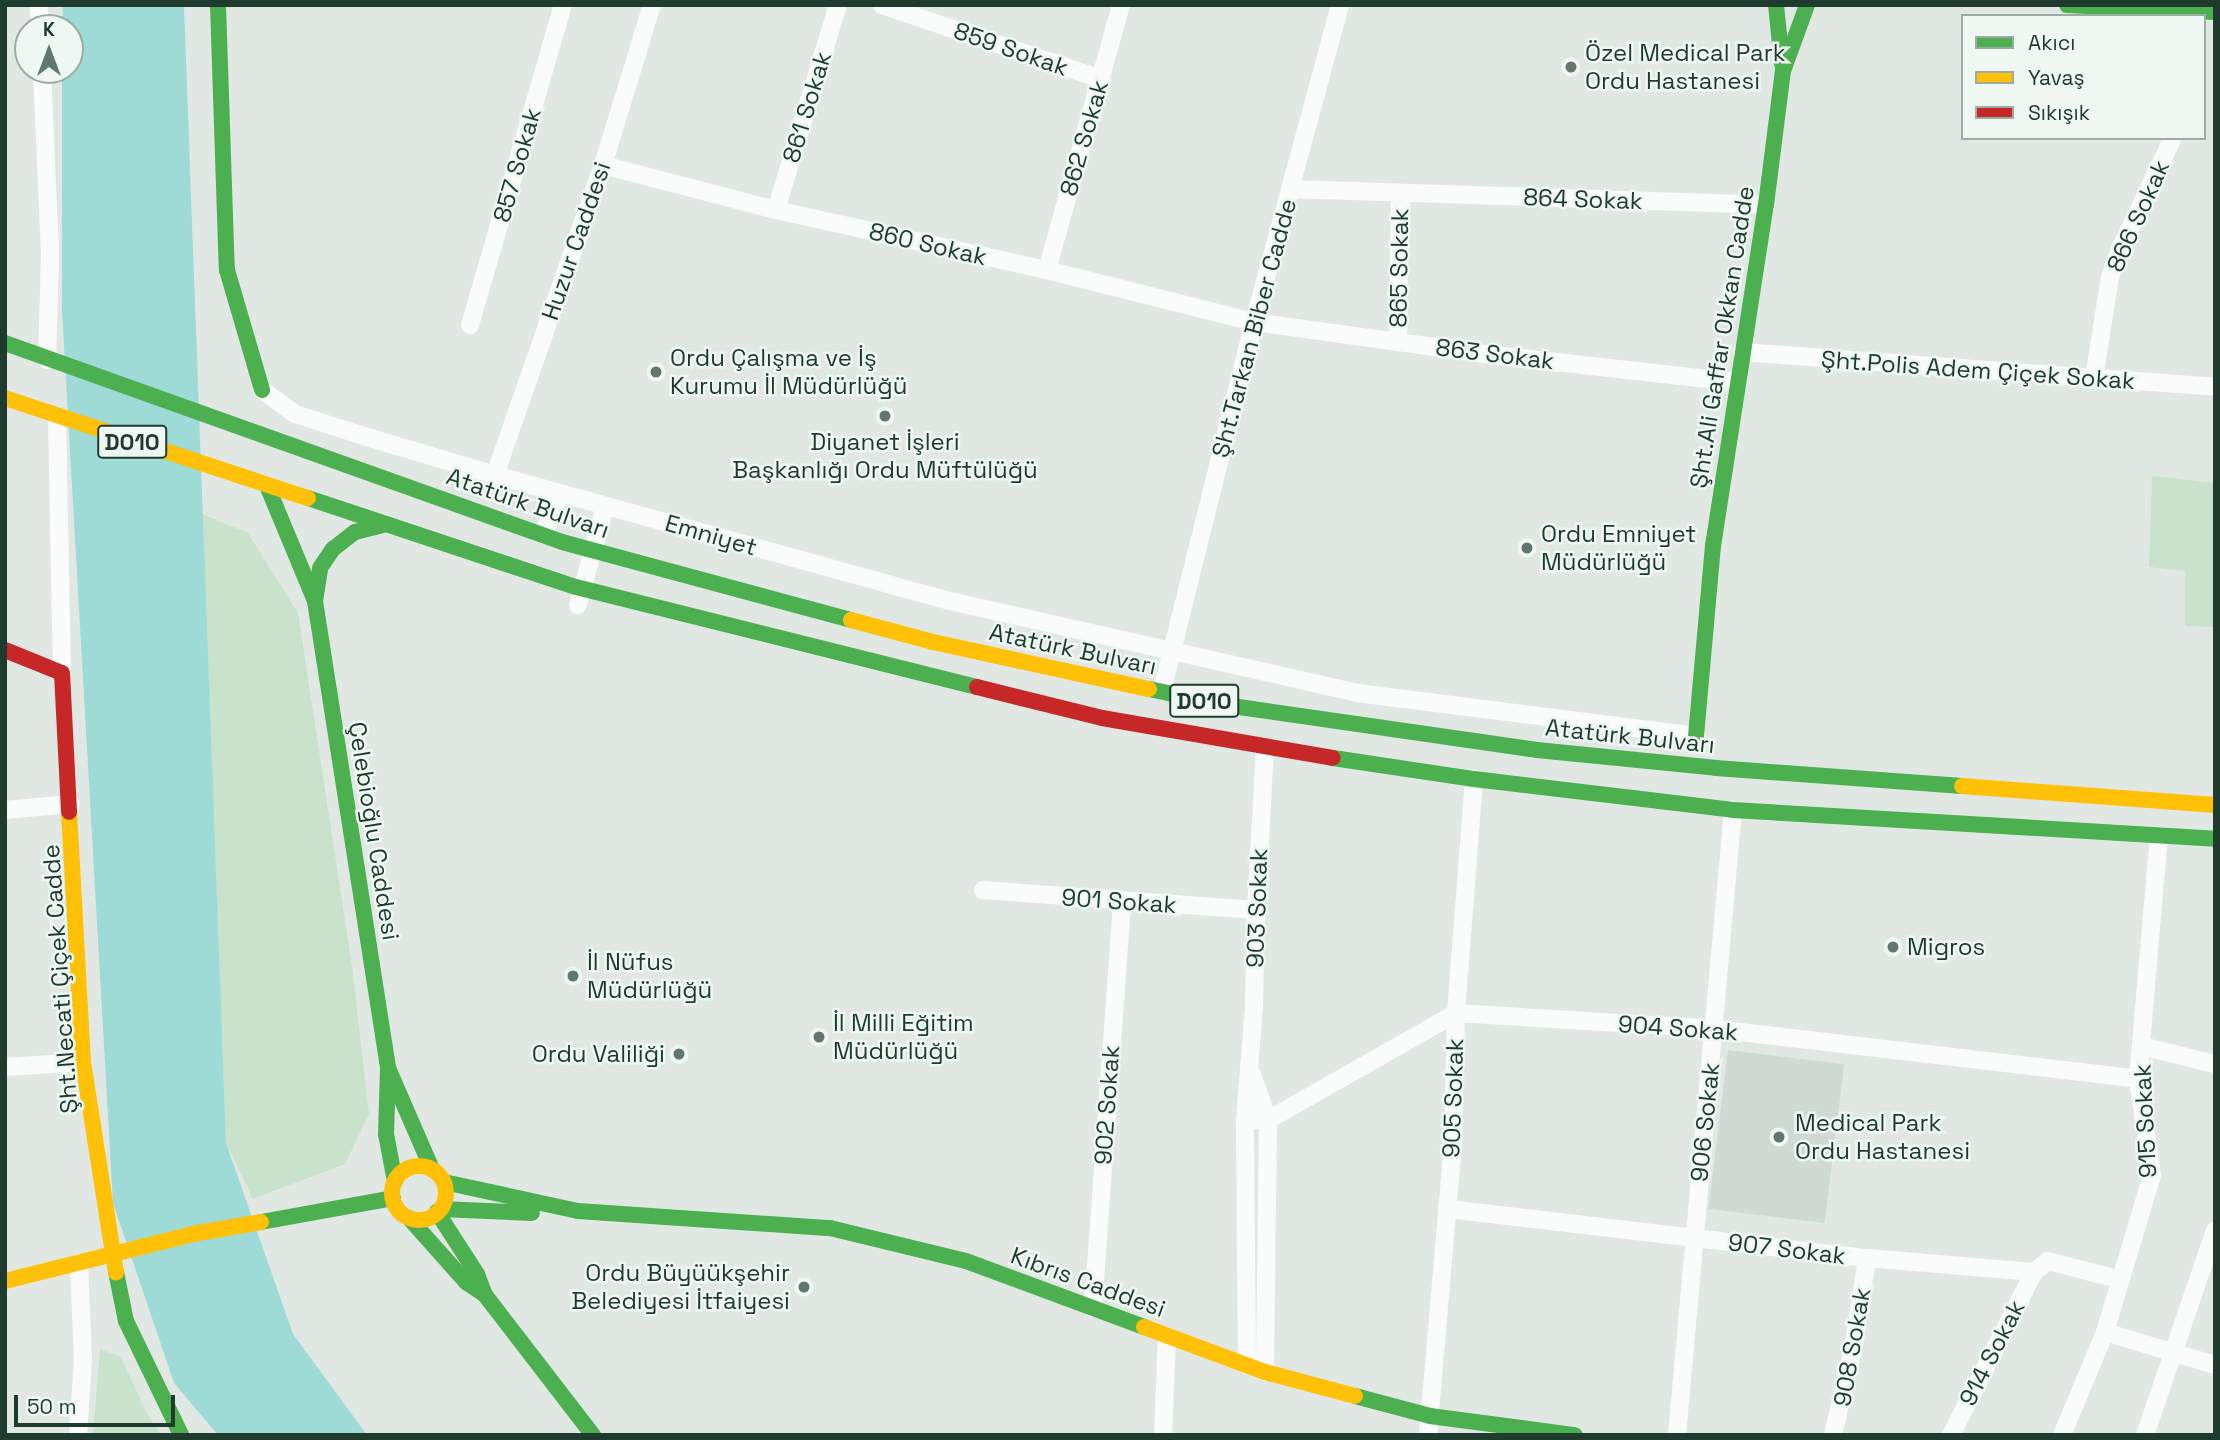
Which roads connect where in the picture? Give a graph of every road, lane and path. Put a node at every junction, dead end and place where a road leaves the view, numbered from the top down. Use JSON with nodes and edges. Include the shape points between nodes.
{"nodes":[{"id":1,"x":218,"y":5,"type":"edge"},
{"id":2,"x":564,"y":5,"type":"edge"},
{"id":3,"x":652,"y":5,"type":"edge"},
{"id":4,"x":838,"y":5,"type":"edge"},
{"id":5,"x":882,"y":5,"type":"edge"},
{"id":6,"x":1121,"y":5,"type":"edge"},
{"id":7,"x":1340,"y":5,"type":"edge"},
{"id":8,"x":1776,"y":5,"type":"edge"},
{"id":9,"x":1807,"y":5,"type":"edge"},
{"id":10,"x":2067,"y":5,"type":"edge"},
{"id":11,"x":2203,"y":13,"type":"edge"},
{"id":12,"x":1783,"y":71,"type":"junction"},
{"id":13,"x":1101,"y":79,"type":"junction"},
{"id":14,"x":43,"y":84,"type":"edge"},
{"id":15,"x":2172,"y":140,"type":"edge"},
{"id":16,"x":603,"y":165,"type":"junction"},
{"id":17,"x":1290,"y":189,"type":"junction"},
{"id":18,"x":1400,"y":194,"type":"junction"},
{"id":19,"x":1766,"y":205,"type":"junction"},
{"id":20,"x":776,"y":210,"type":"junction"},
{"id":21,"x":1047,"y":270,"type":"junction"},
{"id":22,"x":1254,"y":322,"type":"junction"},
{"id":23,"x":470,"y":325,"type":"dead end"},
{"id":24,"x":1398,"y":342,"type":"junction"},
{"id":25,"x":5,"y":343,"type":"edge"},
{"id":26,"x":1742,"y":352,"type":"junction"},
{"id":27,"x":47,"y":359,"type":"junction"},
{"id":28,"x":2094,"y":378,"type":"junction"},
{"id":29,"x":1736,"y":382,"type":"junction"},
{"id":30,"x":2215,"y":387,"type":"edge"},
{"id":31,"x":262,"y":390,"type":"joint"},
{"id":32,"x":5,"y":398,"type":"edge"},
{"id":33,"x":57,"y":417,"type":"junction"},
{"id":34,"x":495,"y":475,"type":"junction"},
{"id":35,"x":268,"y":488,"type":"junction"},
{"id":36,"x":559,"y":493,"type":"junction"},
{"id":37,"x":602,"y":517,"type":"dead end"},
{"id":38,"x":383,"y":525,"type":"junction"},
{"id":39,"x":543,"y":535,"type":"junction"},
{"id":40,"x":618,"y":598,"type":"junction"},
{"id":41,"x":314,"y":601,"type":"junction"},
{"id":42,"x":578,"y":605,"type":"dead end"},
{"id":43,"x":611,"y":615,"type":"dead end"},
{"id":44,"x":5,"y":650,"type":"edge"},
{"id":45,"x":1171,"y":652,"type":"junction"},
{"id":46,"x":62,"y":673,"type":"junction"},
{"id":47,"x":1161,"y":691,"type":"junction"},
{"id":48,"x":1696,"y":736,"type":"joint"},
{"id":49,"x":1265,"y":748,"type":"junction"},
{"id":50,"x":1474,"y":779,"type":"junction"},
{"id":51,"x":71,"y":804,"type":"junction"},
{"id":52,"x":2215,"y":805,"type":"edge"},
{"id":53,"x":5,"y":810,"type":"edge"},
{"id":54,"x":1733,"y":810,"type":"junction"},
{"id":55,"x":2159,"y":835,"type":"junction"},
{"id":56,"x":2215,"y":839,"type":"edge"},
{"id":57,"x":982,"y":890,"type":"dead end"},
{"id":58,"x":1122,"y":902,"type":"junction"},
{"id":59,"x":1256,"y":910,"type":"junction"},
{"id":60,"x":1456,"y":1013,"type":"junction"},
{"id":61,"x":1715,"y":1029,"type":"junction"},
{"id":62,"x":2142,"y":1046,"type":"junction"},
{"id":63,"x":83,"y":1062,"type":"junction"},
{"id":64,"x":2215,"y":1063,"type":"edge"},
{"id":65,"x":5,"y":1067,"type":"edge"},
{"id":66,"x":1250,"y":1067,"type":"junction"},
{"id":67,"x":388,"y":1068,"type":"junction"},
{"id":68,"x":2138,"y":1079,"type":"junction"},
{"id":69,"x":1245,"y":1120,"type":"junction"},
{"id":70,"x":1268,"y":1120,"type":"junction"},
{"id":71,"x":432,"y":1169,"type":"junction"},
{"id":72,"x":395,"y":1181,"type":"junction"},
{"id":73,"x":444,"y":1182,"type":"junction"},
{"id":74,"x":393,"y":1198,"type":"junction"},
{"id":75,"x":1448,"y":1209,"type":"junction"},
{"id":76,"x":578,"y":1210,"type":"junction"},
{"id":77,"x":439,"y":1211,"type":"junction"},
{"id":78,"x":409,"y":1218,"type":"junction"},
{"id":79,"x":2215,"y":1232,"type":"edge"},
{"id":80,"x":1693,"y":1238,"type":"junction"},
{"id":81,"x":112,"y":1254,"type":"junction"},
{"id":82,"x":1867,"y":1258,"type":"junction"},
{"id":83,"x":79,"y":1263,"type":"junction"},
{"id":84,"x":2034,"y":1272,"type":"junction"},
{"id":85,"x":2121,"y":1280,"type":"junction"},
{"id":86,"x":5,"y":1281,"type":"edge"},
{"id":87,"x":485,"y":1295,"type":"junction"},
{"id":88,"x":1093,"y":1308,"type":"junction"},
{"id":89,"x":2105,"y":1332,"type":"junction"},
{"id":90,"x":1167,"y":1336,"type":"junction"},
{"id":91,"x":2174,"y":1353,"type":"junction"},
{"id":92,"x":1247,"y":1365,"type":"junction"},
{"id":93,"x":2215,"y":1365,"type":"edge"},
{"id":94,"x":1265,"y":1372,"type":"junction"},
{"id":95,"x":1430,"y":1416,"type":"junction"},
{"id":96,"x":78,"y":1435,"type":"edge"},
{"id":97,"x":181,"y":1435,"type":"edge"},
{"id":98,"x":593,"y":1435,"type":"edge"},
{"id":99,"x":1163,"y":1435,"type":"edge"},
{"id":100,"x":1428,"y":1435,"type":"edge"},
{"id":101,"x":1575,"y":1435,"type":"edge"},
{"id":102,"x":1677,"y":1435,"type":"edge"},
{"id":103,"x":1833,"y":1435,"type":"edge"},
{"id":104,"x":1951,"y":1435,"type":"edge"},
{"id":105,"x":2062,"y":1435,"type":"edge"},
{"id":106,"x":2145,"y":1435,"type":"edge"}],
"edges":[{"from":1,"to":31,"type":"main road","via":[[228,270]]},
{"from":2,"to":23,"type":"street","name":"857 Sokak"},
{"from":3,"to":16,"type":"street","name":"Huzur Caddesi"},
{"from":4,"to":20,"type":"street","name":"861 Sokak"},
{"from":5,"to":13,"type":"street","name":"859 Sokak"},
{"from":6,"to":13,"type":"street","name":"862 Sokak"},
{"from":7,"to":17,"type":"street","name":"Şht.Tarkan Biber Cadde"},
{"from":8,"to":12,"type":"main road","name":"Şht.Ali Gaffar Okkan Cadde"},
{"from":9,"to":12,"type":"main road","name":"Şht.Ali Gaffar Okkan Cadde"},
{"from":10,"to":11,"type":"main road"},
{"from":12,"to":19,"type":"main road","name":"Şht.Ali Gaffar Okkan Cadde"},
{"from":13,"to":21,"type":"street","name":"862 Sokak"},
{"from":14,"to":27,"type":"street","via":[[50,254]]},
{"from":15,"to":28,"type":"street","name":"866 Sokak","via":[[2110,277]]},
{"from":16,"to":20,"type":"street","name":"860 Sokak"},
{"from":16,"to":34,"type":"street","name":"Huzur Caddesi"},
{"from":17,"to":18,"type":"street","name":"864 Sokak"},
{"from":17,"to":22,"type":"street","name":"Şht.Tarkan Biber Cadde"},
{"from":18,"to":19,"type":"street","name":"864 Sokak"},
{"from":18,"to":24,"type":"street","name":"865 Sokak"},
{"from":19,"to":26,"type":"main road","name":"Şht.Ali Gaffar Okkan Cadde"},
{"from":20,"to":21,"type":"street","name":"860 Sokak"},
{"from":21,"to":22,"type":"street","name":"860 Sokak"},
{"from":22,"to":24,"type":"street","name":"863 Sokak"},
{"from":22,"to":45,"type":"street","name":"Şht.Tarkan Biber Cadde"},
{"from":24,"to":29,"type":"street","name":"863 Sokak"},
{"from":25,"to":27,"type":"main road","name":"Atatürk Bulvarı","number":"D010"},
{"from":26,"to":28,"type":"street","name":"Şht.Polis Adem Çiçek Sokak"},
{"from":26,"to":29,"type":"main road","name":"Şht.Ali Gaffar Okkan Cadde"},
{"from":27,"to":39,"type":"main road","name":"Atatürk Bulvarı","number":"D010"},
{"from":28,"to":30,"type":"street","name":"Şht.Polis Adem Çiçek Sokak"},
{"from":29,"to":48,"type":"main road","name":"Şht.Ali Gaffar Okkan Cadde","via":[[1713,546]]},
{"from":31,"to":34,"type":"street","name":"Emniyet","via":[[295,414]]},
{"from":32,"to":33,"type":"main road","number":"D010"},
{"from":33,"to":35,"type":"main road","number":"D010"},
{"from":33,"to":46,"type":"street"},
{"from":34,"to":36,"type":"street","name":"Emniyet"},
{"from":35,"to":38,"type":"main road","number":"D010"},
{"from":35,"to":41,"type":"main road"},
{"from":36,"to":39,"type":"street"},
{"from":36,"to":45,"type":"street","name":"Emniyet","via":[[950,601]]},
{"from":37,"to":42,"type":"street"},
{"from":38,"to":40,"type":"main road","number":"D010"},
{"from":38,"to":41,"type":"main road","via":[[355,531],[334,549],[320,568]]},
{"from":39,"to":47,"type":"main road","name":"Atatürk Bulvarı","number":"D010","via":[[933,642]]},
{"from":40,"to":43,"type":"street"},
{"from":40,"to":49,"type":"main road","number":"D010","via":[[1102,719]]},
{"from":41,"to":67,"type":"main road","name":"Çelebioğlu Caddesi"},
{"from":44,"to":46,"type":"main road"},
{"from":45,"to":47,"type":"street","name":"Şht.Tarkan Biber Cadde"},
{"from":45,"to":48,"type":"street","name":"Emniyet","via":[[1357,693]]},
{"from":46,"to":51,"type":"main road","name":"Şht.Necati Çiçek Cadde"},
{"from":47,"to":52,"type":"main road","name":"Atatürk Bulvarı","number":"D010","via":[[1224,705],[1537,750]]},
{"from":49,"to":50,"type":"main road","number":"D010"},
{"from":49,"to":59,"type":"street","name":"903 Sokak"},
{"from":50,"to":54,"type":"main road","number":"D010"},
{"from":50,"to":60,"type":"street","name":"905 Sokak"},
{"from":51,"to":53,"type":"street"},
{"from":51,"to":63,"type":"main road","name":"Şht.Necati Çiçek Cadde"},
{"from":54,"to":55,"type":"main road","number":"D010"},
{"from":54,"to":61,"type":"street","name":"906 Sokak"},
{"from":55,"to":56,"type":"main road","number":"D010"},
{"from":55,"to":62,"type":"street","name":"915 Sokak"},
{"from":57,"to":58,"type":"street","name":"901 Sokak"},
{"from":58,"to":59,"type":"street","name":"901 Sokak"},
{"from":58,"to":88,"type":"street","name":"902 Sokak"},
{"from":59,"to":66,"type":"street","name":"903 Sokak"},
{"from":60,"to":61,"type":"street","name":"904 Sokak"},
{"from":60,"to":70,"type":"street"},
{"from":60,"to":75,"type":"street","name":"905 Sokak"},
{"from":61,"to":68,"type":"street","name":"904 Sokak"},
{"from":61,"to":80,"type":"street","name":"906 Sokak"},
{"from":62,"to":64,"type":"street"},
{"from":62,"to":68,"type":"street","name":"915 Sokak"},
{"from":63,"to":65,"type":"street"},
{"from":63,"to":81,"type":"main road","name":"Şht.Necati Çiçek Cadde"},
{"from":66,"to":69,"type":"street","name":"903 Sokak"},
{"from":66,"to":70,"type":"street","name":"903 Sokak"},
{"from":67,"to":71,"type":"main road","name":"Çelebioğlu Caddesi"},
{"from":67,"to":72,"type":"main road","name":"Çelebioğlu Caddesi","via":[[386,1134]]},
{"from":68,"to":85,"type":"street","name":"915 Sokak","via":[[2152,1175]]},
{"from":69,"to":70,"type":"street"},
{"from":69,"to":92,"type":"street","name":"903 Sokak"},
{"from":70,"to":94,"type":"street","name":"903 Sokak"},
{"from":71,"to":72,"type":"main road","via":[[415,1166]]},
{"from":71,"to":73,"type":"main road"},
{"from":72,"to":74,"type":"main road"},
{"from":73,"to":76,"type":"main road","name":"Kıbrıs Caddesi"},
{"from":73,"to":77,"type":"main road","via":[[447,1191]]},
{"from":74,"to":78,"type":"main road"},
{"from":74,"to":81,"type":"main road","via":[[193,1234]]},
{"from":75,"to":80,"type":"street","name":"907 Sokak"},
{"from":75,"to":95,"type":"street","name":"905 Sokak"},
{"from":76,"to":77,"type":"main road","name":"Kıbrıs Caddesi","via":[[554,1214]]},
{"from":76,"to":88,"type":"main road","name":"Kıbrıs Caddesi","via":[[830,1228],[966,1261]]},
{"from":77,"to":78,"type":"main road","via":[[426,1219]]},
{"from":77,"to":87,"type":"main road"},
{"from":78,"to":87,"type":"main road","via":[[466,1282]]},
{"from":79,"to":91,"type":"street"},
{"from":80,"to":82,"type":"street","name":"907 Sokak"},
{"from":80,"to":102,"type":"street","name":"906 Sokak"},
{"from":81,"to":83,"type":"main road"},
{"from":81,"to":97,"type":"main road","name":"Şht.Necati Çiçek Cadde","via":[[126,1321]]},
{"from":82,"to":84,"type":"street","name":"907 Sokak"},
{"from":82,"to":103,"type":"street","name":"908 Sokak","via":[[1853,1350]]},
{"from":83,"to":86,"type":"main road"},
{"from":83,"to":96,"type":"street","via":[[83,1360]]},
{"from":84,"to":85,"type":"street","name":"907 Sokak","via":[[2048,1261]]},
{"from":84,"to":104,"type":"street","name":"914 Sokak"},
{"from":85,"to":89,"type":"street","name":"915 Sokak"},
{"from":87,"to":98,"type":"main road"},
{"from":88,"to":90,"type":"main road","name":"Kıbrıs Caddesi"},
{"from":89,"to":91,"type":"street"},
{"from":89,"to":105,"type":"street","name":"915 Sokak"},
{"from":90,"to":92,"type":"main road","name":"Kıbrıs Caddesi"},
{"from":90,"to":99,"type":"street"},
{"from":91,"to":93,"type":"street"},
{"from":91,"to":106,"type":"street"},
{"from":92,"to":94,"type":"main road","name":"Kıbrıs Caddesi"},
{"from":94,"to":95,"type":"main road","name":"Kıbrıs Caddesi"},
{"from":95,"to":100,"type":"street","name":"905 Sokak"},
{"from":95,"to":101,"type":"main road","name":"Kıbrıs Caddesi"}]}
